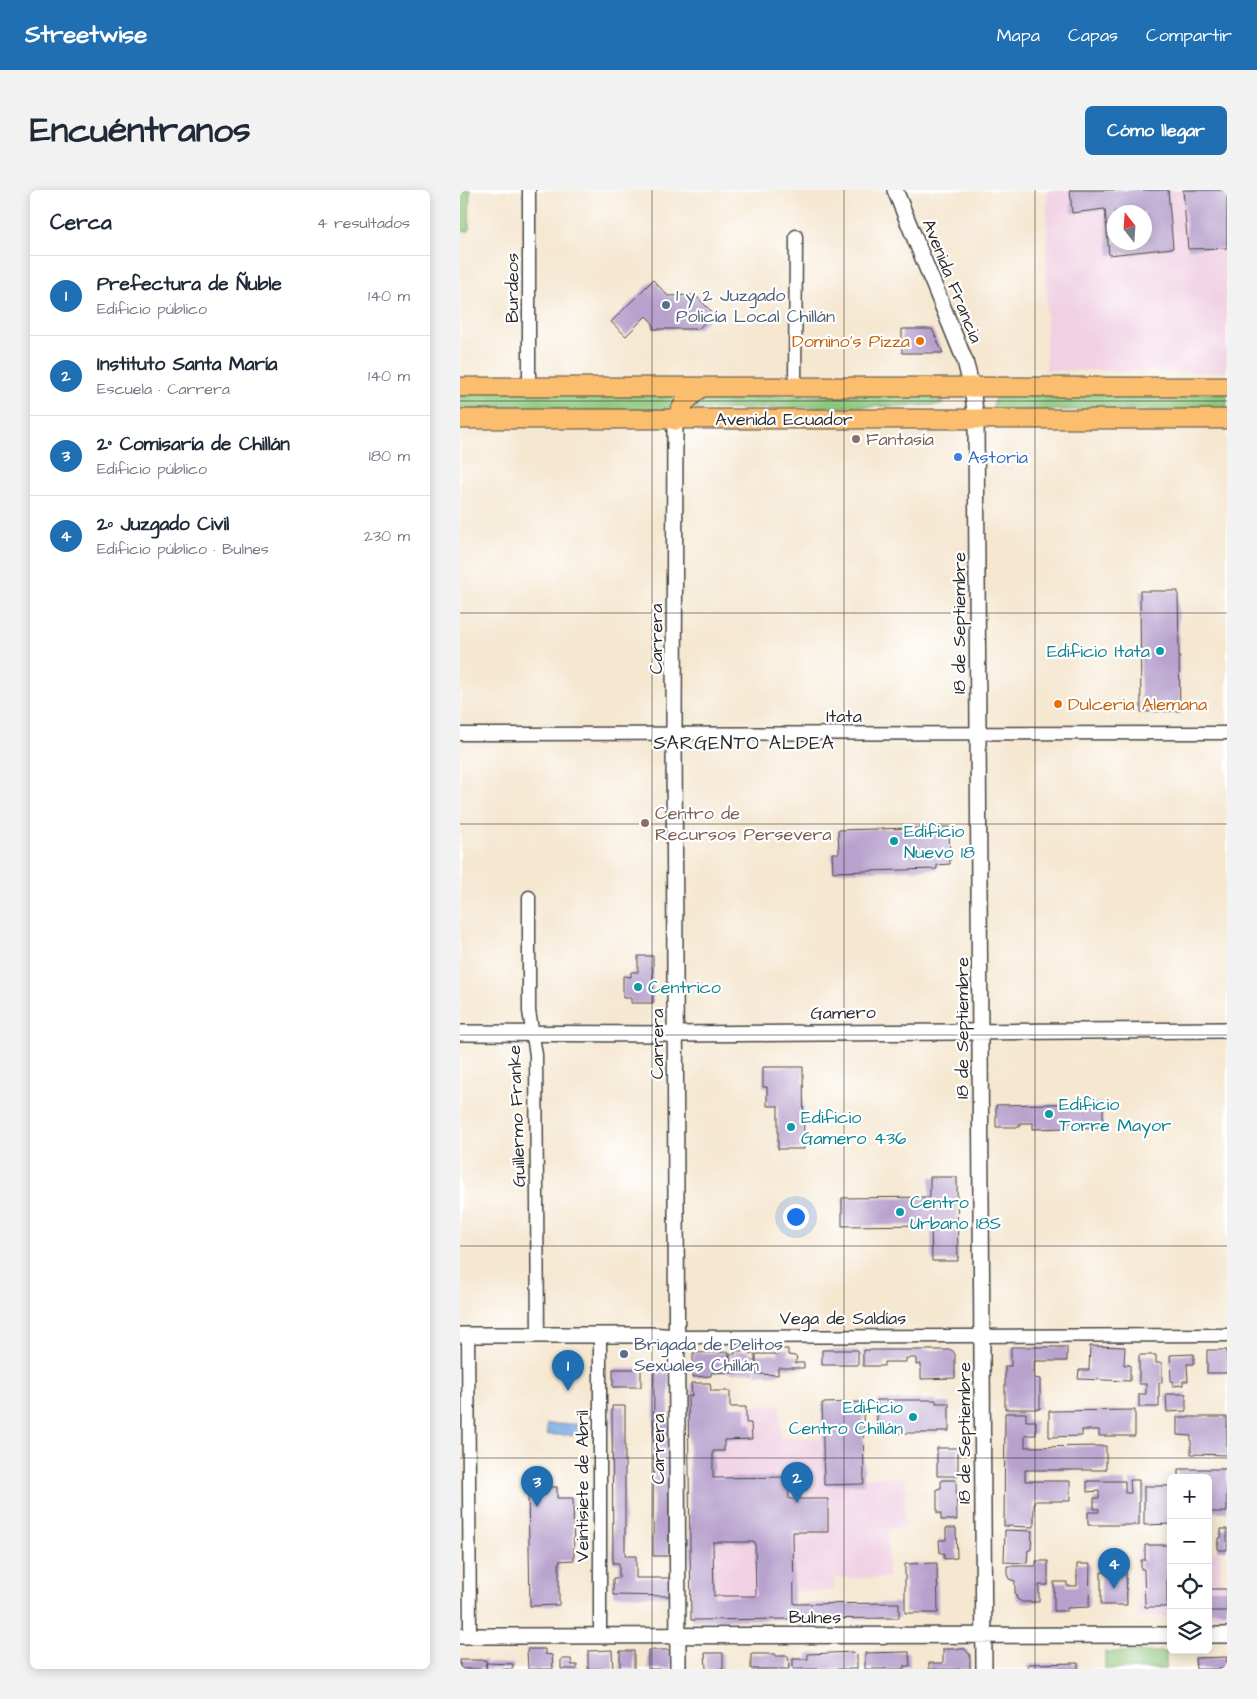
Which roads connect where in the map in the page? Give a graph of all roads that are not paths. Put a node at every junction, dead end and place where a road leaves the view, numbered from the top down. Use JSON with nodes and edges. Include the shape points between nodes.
{"nodes":[{"id":1,"x":529,"y":190,"type":"edge"},
{"id":2,"x":895,"y":190,"type":"edge"},
{"id":3,"x":796,"y":236,"type":"dead end"},
{"id":4,"x":460,"y":386,"type":"edge"},
{"id":5,"x":529,"y":387,"type":"junction"},
{"id":6,"x":701,"y":387,"type":"junction"},
{"id":7,"x":795,"y":387,"type":"junction"},
{"id":8,"x":1227,"y":387,"type":"edge"},
{"id":9,"x":972,"y":388,"type":"junction"},
{"id":10,"x":976,"y":418,"type":"junction"},
{"id":11,"x":460,"y":419,"type":"edge"},
{"id":12,"x":1227,"y":419,"type":"edge"},
{"id":13,"x":675,"y":420,"type":"junction"},
{"id":14,"x":1227,"y":733,"type":"edge"},
{"id":15,"x":460,"y":734,"type":"edge"},
{"id":16,"x":674,"y":734,"type":"junction"},
{"id":17,"x":978,"y":734,"type":"junction"},
{"id":18,"x":529,"y":897,"type":"dead end"},
{"id":19,"x":1227,"y":1030,"type":"edge"},
{"id":20,"x":980,"y":1031,"type":"junction"},
{"id":21,"x":460,"y":1033,"type":"edge"},
{"id":22,"x":532,"y":1033,"type":"junction"},
{"id":23,"x":676,"y":1034,"type":"junction"},
{"id":24,"x":464,"y":1335,"type":"edge"},
{"id":25,"x":538,"y":1335,"type":"junction"},
{"id":26,"x":600,"y":1335,"type":"junction"},
{"id":27,"x":1227,"y":1335,"type":"edge"},
{"id":28,"x":982,"y":1336,"type":"junction"},
{"id":29,"x":677,"y":1337,"type":"junction"},
{"id":30,"x":1167,"y":1635,"type":"edge"},
{"id":31,"x":1212,"y":1635,"type":"edge"},
{"id":32,"x":1227,"y":1635,"type":"edge"},
{"id":33,"x":465,"y":1636,"type":"edge"},
{"id":34,"x":600,"y":1636,"type":"junction"},
{"id":35,"x":678,"y":1636,"type":"junction"},
{"id":36,"x":984,"y":1636,"type":"junction"},
{"id":37,"x":678,"y":1669,"type":"edge"},
{"id":38,"x":984,"y":1669,"type":"edge"}],
"edges":[{"from":1,"to":5,"type":"street","name":"Burdeos"},
{"from":2,"to":9,"type":"street","name":"Avenida Francia","via":[[965,362]]},
{"from":3,"to":7,"type":"street"},
{"from":4,"to":5,"type":"main road","name":"Avenida Ecuador"},
{"from":5,"to":6,"type":"main road","name":"Avenida Ecuador"},
{"from":6,"to":7,"type":"main road","name":"Avenida Ecuador"},
{"from":6,"to":13,"type":"main road","via":[[685,402]]},
{"from":7,"to":9,"type":"main road","name":"Avenida Ecuador"},
{"from":8,"to":9,"type":"main road","name":"Avenida Ecuador"},
{"from":9,"to":10,"type":"street","name":"18 de Septiembre"},
{"from":10,"to":12,"type":"main road","name":"Avenida Ecuador"},
{"from":10,"to":13,"type":"main road","name":"Avenida Ecuador"},
{"from":10,"to":17,"type":"street","name":"18 de Septiembre"},
{"from":11,"to":13,"type":"main road","name":"Avenida Ecuador"},
{"from":13,"to":16,"type":"street","name":"Carrera"},
{"from":14,"to":17,"type":"street","name":"Itata"},
{"from":15,"to":16,"type":"street","name":"Itata"},
{"from":16,"to":17,"type":"street","name":"Itata"},
{"from":16,"to":23,"type":"street","name":"Carrera"},
{"from":17,"to":20,"type":"street","name":"18 de Septiembre"},
{"from":18,"to":22,"type":"street","name":"Guillermo Franke"},
{"from":19,"to":20,"type":"street","name":"Gamero"},
{"from":20,"to":23,"type":"street","name":"Gamero"},
{"from":20,"to":28,"type":"street","name":"18 de Septiembre"},
{"from":21,"to":22,"type":"street","name":"Gamero"},
{"from":22,"to":23,"type":"street","name":"Gamero"},
{"from":22,"to":25,"type":"street","name":"Guillermo Franke","via":[[536,1055]]},
{"from":23,"to":29,"type":"street","name":"Carrera"},
{"from":24,"to":25,"type":"street","name":"Vega de Saldías"},
{"from":24,"to":33,"type":"street"},
{"from":25,"to":26,"type":"street","name":"Vega de Saldías"},
{"from":26,"to":29,"type":"street","name":"Vega de Saldías"},
{"from":26,"to":34,"type":"street","name":"Veintisiete de Abril"},
{"from":27,"to":28,"type":"street","name":"Vega de Saldías"},
{"from":28,"to":29,"type":"street","name":"Vega de Saldías"},
{"from":28,"to":36,"type":"street","name":"18 de Septiembre"},
{"from":29,"to":35,"type":"street","name":"Carrera"},
{"from":30,"to":36,"type":"street","name":"Bulnes"},
{"from":31,"to":32,"type":"street"},
{"from":33,"to":34,"type":"street","name":"Bulnes"},
{"from":34,"to":35,"type":"street","name":"Bulnes"},
{"from":35,"to":36,"type":"street","name":"Bulnes"},
{"from":35,"to":37,"type":"street","name":"Carrera"},
{"from":36,"to":38,"type":"street","name":"18 de Septiembre"}]}
